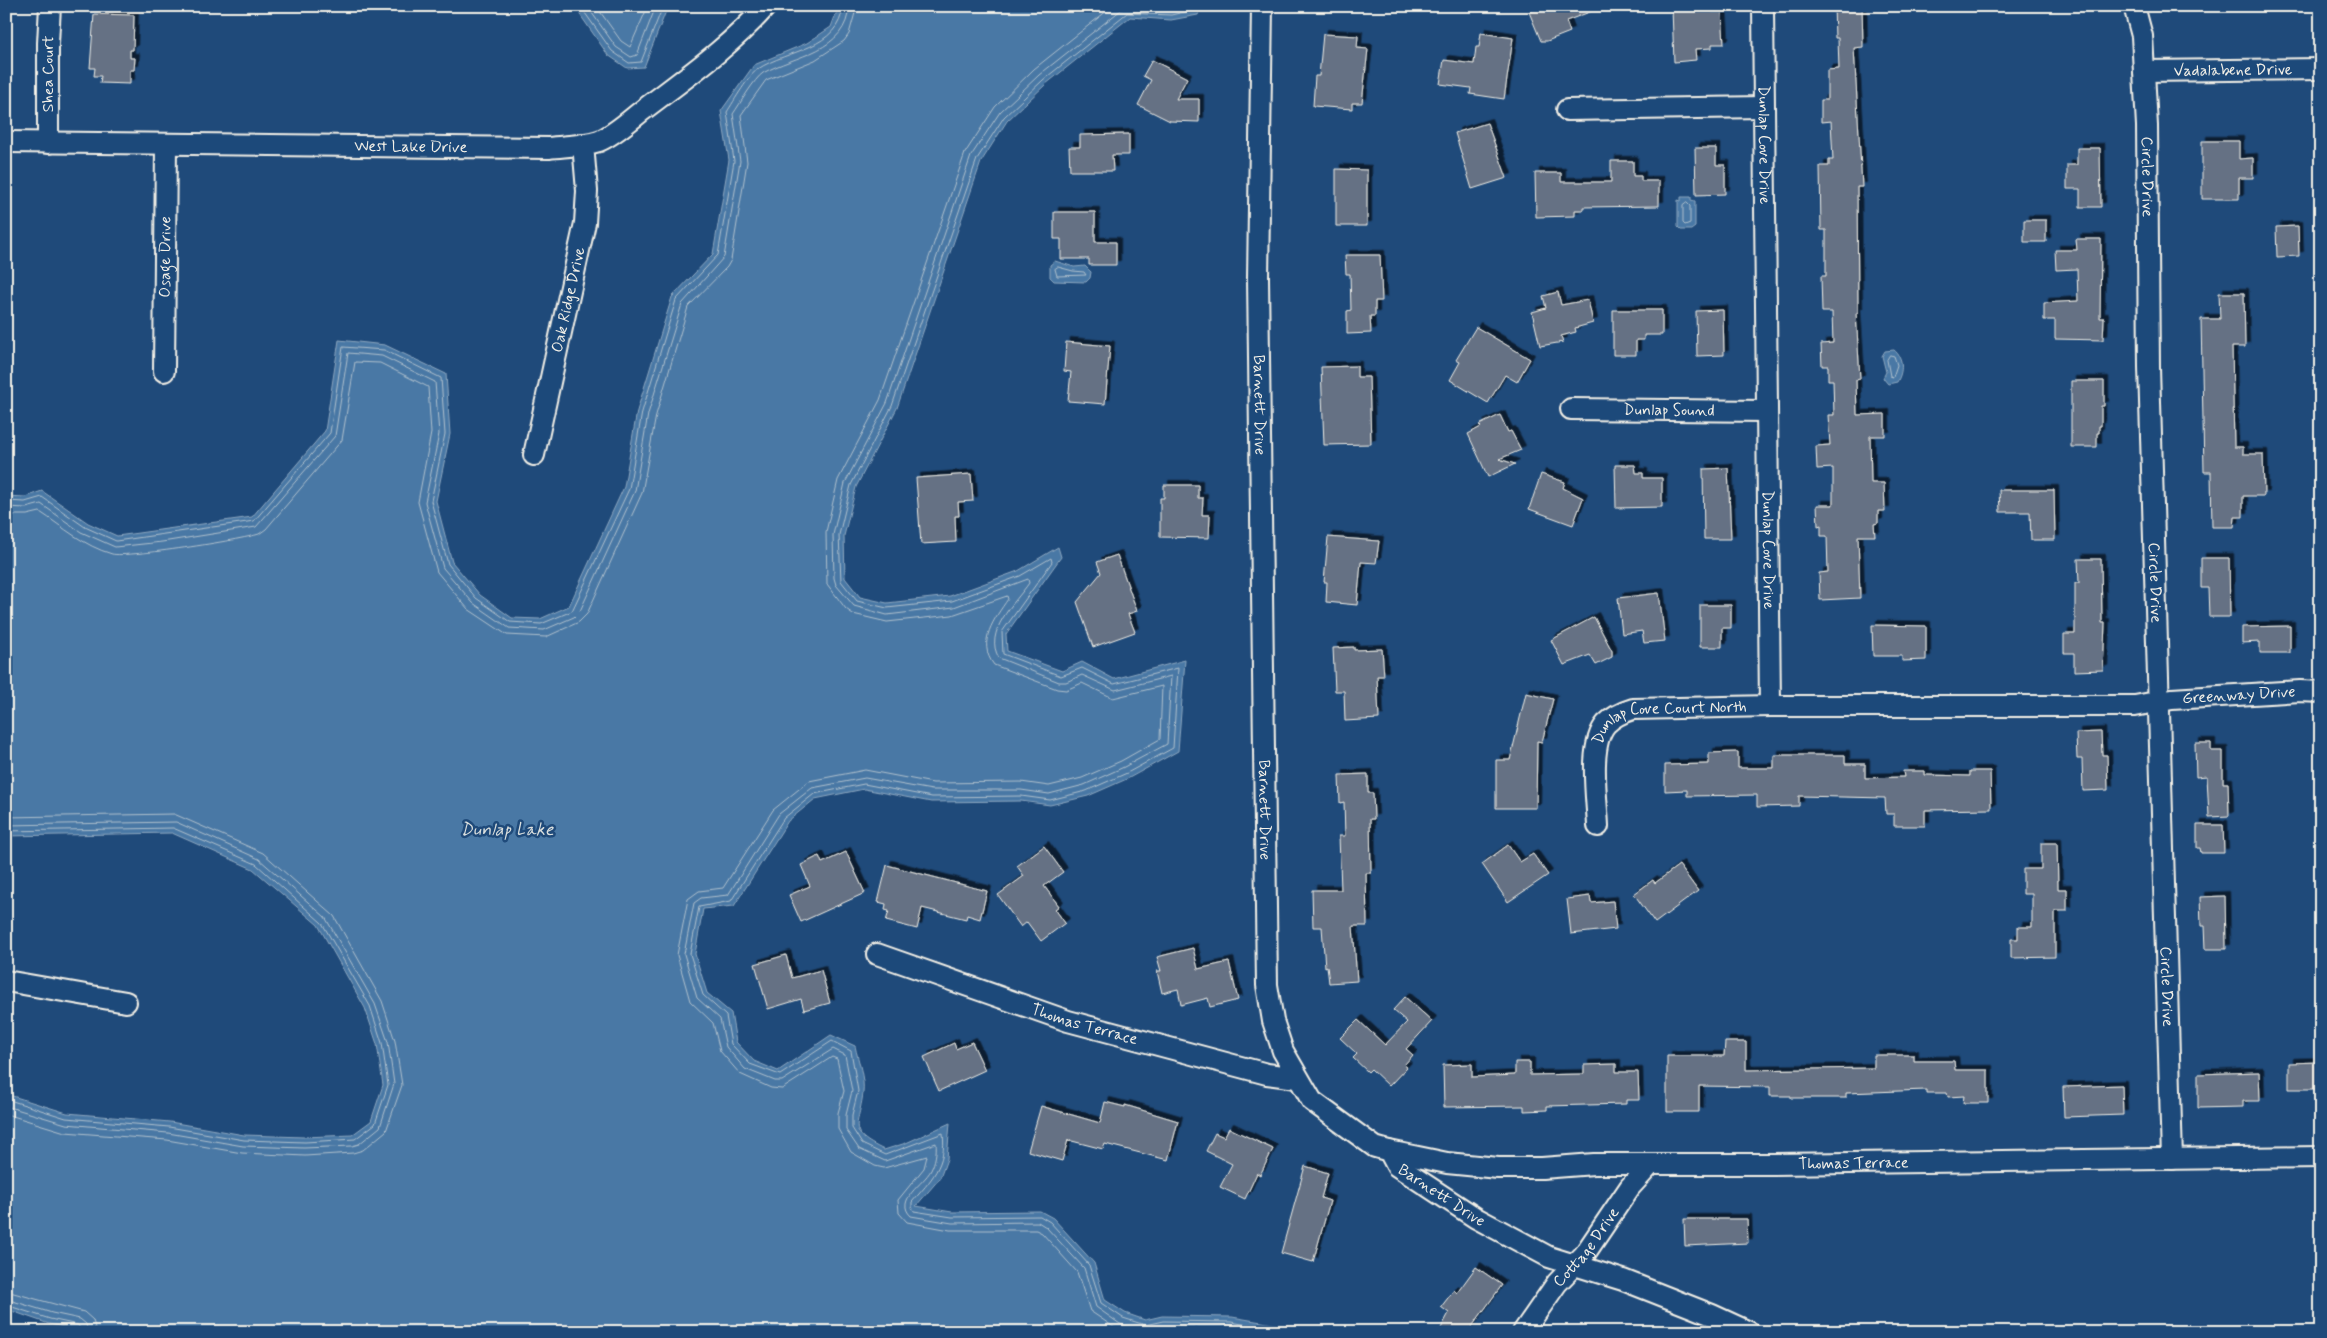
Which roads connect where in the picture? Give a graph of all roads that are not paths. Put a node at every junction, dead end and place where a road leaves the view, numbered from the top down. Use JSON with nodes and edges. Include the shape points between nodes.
{"nodes":[{"id":1,"x":50,"y":6,"type":"edge"},
{"id":2,"x":766,"y":6,"type":"edge"},
{"id":3,"x":1262,"y":6,"type":"edge"},
{"id":4,"x":1762,"y":6,"type":"edge"},
{"id":5,"x":2134,"y":6,"type":"edge"},
{"id":6,"x":2321,"y":69,"type":"edge"},
{"id":7,"x":2144,"y":71,"type":"junction"},
{"id":8,"x":1763,"y":107,"type":"junction"},
{"id":9,"x":1568,"y":110,"type":"dead end"},
{"id":10,"x":6,"y":142,"type":"edge"},
{"id":11,"x":48,"y":143,"type":"junction"},
{"id":12,"x":583,"y":144,"type":"junction"},
{"id":13,"x":166,"y":145,"type":"junction"},
{"id":14,"x":164,"y":371,"type":"dead end"},
{"id":15,"x":1571,"y":409,"type":"dead end"},
{"id":16,"x":1766,"y":411,"type":"junction"},
{"id":17,"x":534,"y":455,"type":"dead end"},
{"id":18,"x":2321,"y":692,"type":"edge"},
{"id":19,"x":2158,"y":702,"type":"junction"},
{"id":20,"x":1770,"y":706,"type":"junction"},
{"id":21,"x":1598,"y":826,"type":"dead end"},
{"id":22,"x":876,"y":954,"type":"dead end"},
{"id":23,"x":6,"y":981,"type":"edge"},
{"id":24,"x":126,"y":1002,"type":"dead end"},
{"id":25,"x":1297,"y":1078,"type":"junction"},
{"id":26,"x":1389,"y":1151,"type":"junction"},
{"id":27,"x":2321,"y":1157,"type":"edge"},
{"id":28,"x":2172,"y":1159,"type":"junction"},
{"id":29,"x":1651,"y":1164,"type":"junction"},
{"id":30,"x":1574,"y":1265,"type":"junction"},
{"id":31,"x":1522,"y":1332,"type":"edge"},
{"id":32,"x":1749,"y":1332,"type":"edge"}],
"edges":[{"from":1,"to":11,"type":"street","name":"Shea Court"},
{"from":2,"to":12,"type":"street","name":"West Lake Drive","via":[[752,22],[674,86],[600,140]]},
{"from":3,"to":25,"type":"street","name":"Barnett Drive","via":[[1258,278],[1267,985],[1273,1021]]},
{"from":4,"to":8,"type":"street","name":"Dunlap Cove Drive"},
{"from":5,"to":7,"type":"street","name":"Circle Drive","via":[[2142,36]]},
{"from":6,"to":7,"type":"street","name":"Vadalabene Drive"},
{"from":7,"to":19,"type":"street","name":"Circle Drive"},
{"from":8,"to":9,"type":"street"},
{"from":8,"to":16,"type":"street","name":"Dunlap Cove Drive"},
{"from":10,"to":11,"type":"street","name":"West Lake Drive"},
{"from":11,"to":13,"type":"street","name":"West Lake Drive"},
{"from":12,"to":13,"type":"street","name":"West Lake Drive","via":[[549,148]]},
{"from":12,"to":17,"type":"street","name":"Oak Ridge Drive","via":[[587,191],[585,223]]},
{"from":13,"to":14,"type":"street","name":"Osage Drive"},
{"from":15,"to":16,"type":"street","name":"Dunlap Sound"},
{"from":16,"to":20,"type":"street","name":"Dunlap Cove Drive"},
{"from":18,"to":19,"type":"street","name":"Greenway Drive"},
{"from":19,"to":20,"type":"street","via":[[2135,706]]},
{"from":19,"to":28,"type":"street","name":"Circle Drive"},
{"from":20,"to":21,"type":"street","name":"Dunlap Cove Court North","via":[[1633,709],[1618,714],[1606,724],[1596,750]]},
{"from":22,"to":25,"type":"street","name":"Thomas Terrace","via":[[1068,1021],[1267,1074]]},
{"from":23,"to":24,"type":"street"},
{"from":25,"to":26,"type":"street","name":"Barnett Drive","via":[[1312,1101],[1375,1147]]},
{"from":26,"to":29,"type":"street","name":"Thomas Terrace","via":[[1447,1163],[1498,1168]]},
{"from":26,"to":30,"type":"street","name":"Barnett Drive","via":[[1396,1166],[1476,1218],[1549,1257]]},
{"from":27,"to":28,"type":"street","name":"Thomas Terrace"},
{"from":28,"to":29,"type":"street","name":"Thomas Terrace"},
{"from":29,"to":30,"type":"street","name":"Cottage Drive","via":[[1630,1187]]},
{"from":30,"to":31,"type":"street","name":"Cottage Drive","via":[[1557,1282]]},
{"from":30,"to":32,"type":"street","name":"Barnett Drive","via":[[1632,1284]]}]}
